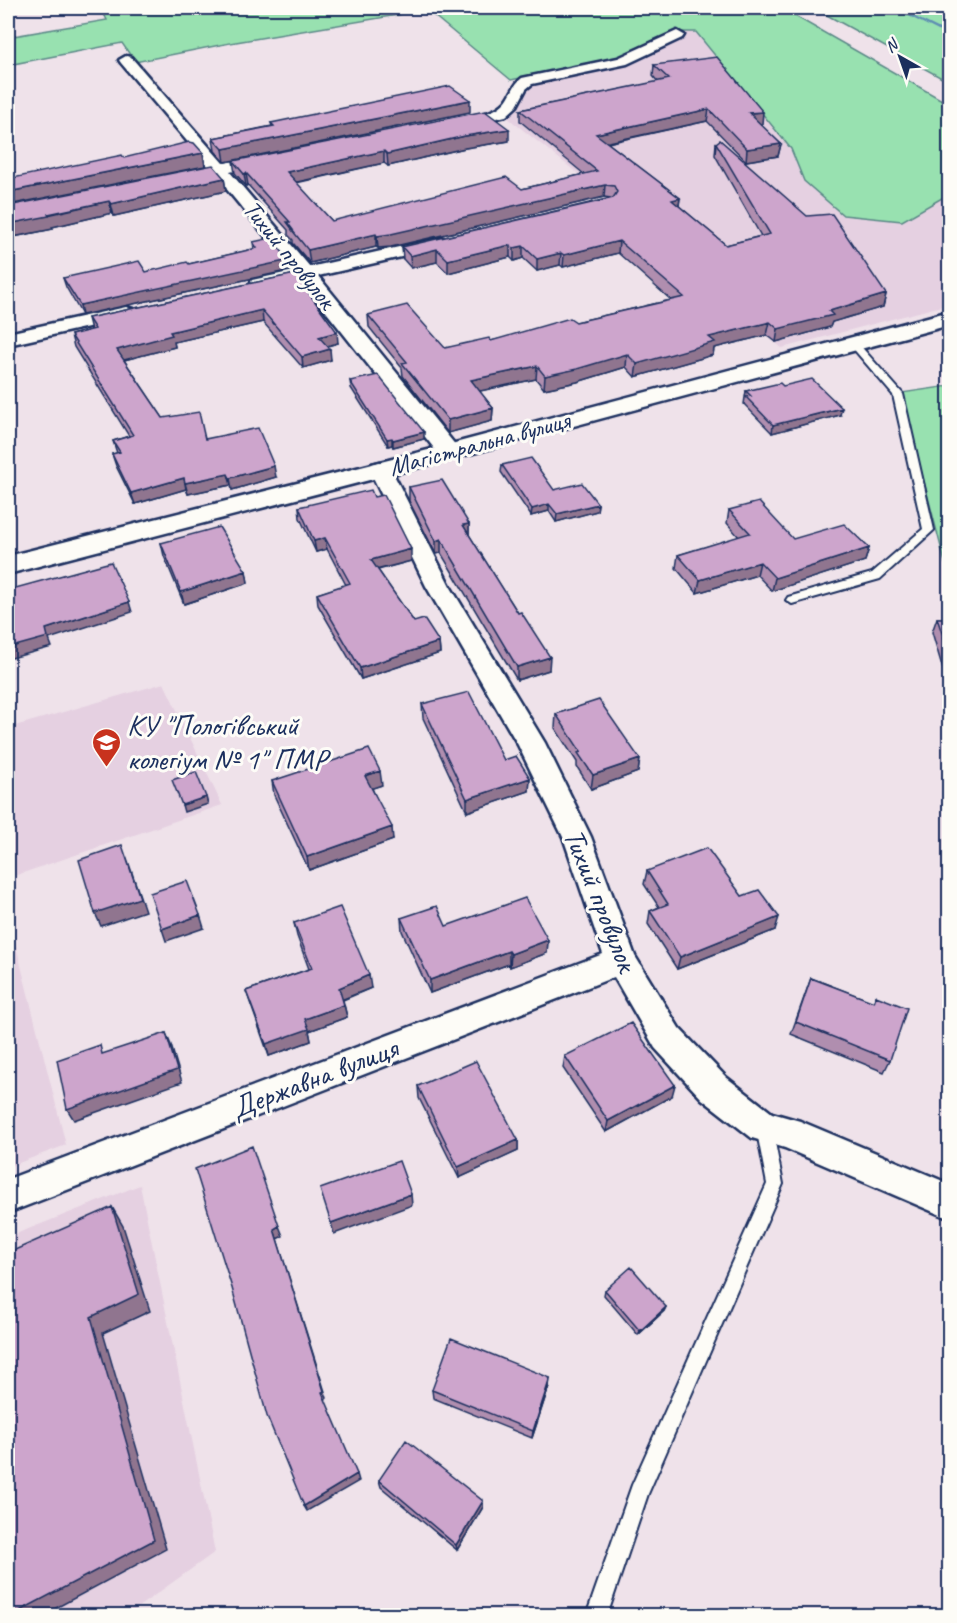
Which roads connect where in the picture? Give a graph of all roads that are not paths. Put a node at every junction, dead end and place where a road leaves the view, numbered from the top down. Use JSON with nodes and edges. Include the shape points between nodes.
{"nodes":[{"id":1,"x":677,"y":34,"type":"dead end"},
{"id":2,"x":126,"y":60,"type":"dead end"},
{"id":3,"x":436,"y":126,"type":"edge"},
{"id":4,"x":289,"y":155,"type":"edge"},
{"id":5,"x":221,"y":168,"type":"junction"},
{"id":6,"x":165,"y":180,"type":"edge"},
{"id":7,"x":456,"y":239,"type":"edge"},
{"id":8,"x":308,"y":274,"type":"junction"},
{"id":9,"x":239,"y":289,"type":"edge"},
{"id":10,"x":146,"y":309,"type":"edge"},
{"id":11,"x":950,"y":318,"type":"edge"},
{"id":12,"x":8,"y":339,"type":"edge"},
{"id":13,"x":854,"y":344,"type":"junction"},
{"id":14,"x":448,"y":452,"type":"junction"},
{"id":15,"x":380,"y":469,"type":"junction"},
{"id":16,"x":8,"y":565,"type":"edge"},
{"id":17,"x":792,"y":600,"type":"dead end"},
{"id":18,"x":621,"y":961,"type":"junction"},
{"id":19,"x":764,"y":1127,"type":"junction"},
{"id":20,"x":8,"y":1196,"type":"edge"},
{"id":21,"x":950,"y":1202,"type":"edge"},
{"id":22,"x":596,"y":1616,"type":"edge"}],
"edges":[{"from":1,"to":3,"type":"street","via":[[622,61],[527,81],[518,87],[512,103],[502,112]]},
{"from":2,"to":5,"type":"street","name":"Тихий провулок"},
{"from":4,"to":5,"type":"street"},
{"from":5,"to":6,"type":"street"},
{"from":5,"to":8,"type":"street","name":"Тихий провулок"},
{"from":7,"to":8,"type":"street"},
{"from":8,"to":9,"type":"street"},
{"from":8,"to":14,"type":"street","name":"Тихий провулок"},
{"from":10,"to":12,"type":"street"},
{"from":11,"to":13,"type":"main road","name":"Магістральна вулиця"},
{"from":13,"to":14,"type":"main road","name":"Магістральна вулиця"},
{"from":13,"to":17,"type":"lane","via":[[898,394],[929,530],[876,576]]},
{"from":14,"to":15,"type":"main road","name":"Магістральна вулиця"},
{"from":15,"to":16,"type":"main road","name":"Магістральна вулиця"},
{"from":15,"to":18,"type":"street","name":"Тихий провулок","via":[[438,586],[531,743],[572,826]]},
{"from":18,"to":19,"type":"street","name":"Тихий провулок","via":[[667,1038],[714,1088]]},
{"from":18,"to":20,"type":"street","name":"Державна вулиця"},
{"from":19,"to":21,"type":"street","name":"Тихий провулок","via":[[788,1132]]},
{"from":19,"to":22,"type":"lane","via":[[774,1184],[639,1492]]}]}
